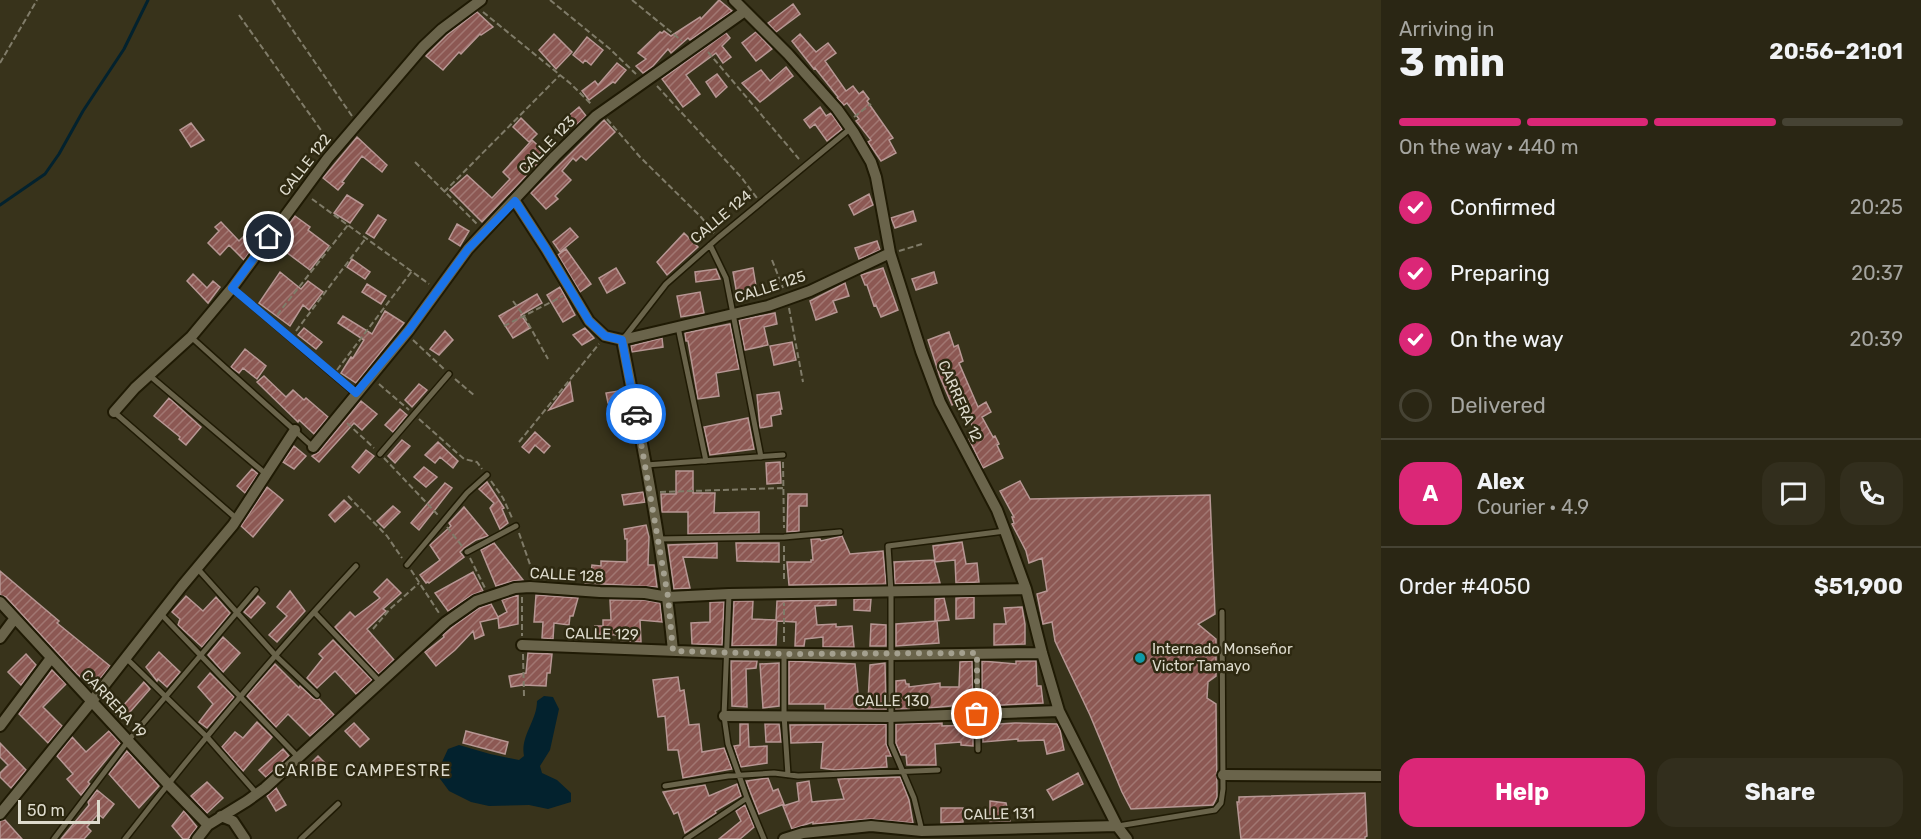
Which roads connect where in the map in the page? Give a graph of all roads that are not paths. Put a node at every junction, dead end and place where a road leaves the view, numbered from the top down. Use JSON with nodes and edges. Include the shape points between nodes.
{"nodes":[{"id":1,"x":481,"y":0,"type":"edge"},
{"id":2,"x":734,"y":0,"type":"edge"},
{"id":3,"x":745,"y":10,"type":"junction"},
{"id":4,"x":849,"y":125,"type":"junction"},
{"id":5,"x":515,"y":201,"type":"junction"},
{"id":6,"x":710,"y":245,"type":"junction"},
{"id":7,"x":890,"y":253,"type":"junction"},
{"id":8,"x":232,"y":288,"type":"junction"},
{"id":9,"x":734,"y":314,"type":"junction"},
{"id":10,"x":678,"y":326,"type":"junction"},
{"id":11,"x":191,"y":337,"type":"junction"},
{"id":12,"x":622,"y":340,"type":"junction"},
{"id":13,"x":449,"y":374,"type":"road end"},
{"id":14,"x":149,"y":375,"type":"junction"},
{"id":15,"x":356,"y":393,"type":"junction"},
{"id":16,"x":114,"y":412,"type":"joint"},
{"id":17,"x":295,"y":430,"type":"junction"},
{"id":18,"x":313,"y":447,"type":"joint"},
{"id":19,"x":380,"y":454,"type":"road end"},
{"id":20,"x":783,"y":455,"type":"road end"},
{"id":21,"x":761,"y":457,"type":"junction"},
{"id":22,"x":706,"y":461,"type":"junction"},
{"id":23,"x":646,"y":465,"type":"junction"},
{"id":24,"x":267,"y":475,"type":"junction"},
{"id":25,"x":487,"y":475,"type":"dead end"},
{"id":26,"x":237,"y":519,"type":"junction"},
{"id":27,"x":516,"y":526,"type":"dead end"},
{"id":28,"x":1005,"y":531,"type":"junction"},
{"id":29,"x":840,"y":532,"type":"dead end"},
{"id":30,"x":658,"y":539,"type":"junction"},
{"id":31,"x":467,"y":552,"type":"road end"},
{"id":32,"x":407,"y":565,"type":"road end"},
{"id":33,"x":356,"y":566,"type":"dead end"},
{"id":34,"x":197,"y":568,"type":"junction"},
{"id":35,"x":1026,"y":589,"type":"junction"},
{"id":36,"x":256,"y":590,"type":"dead end"},
{"id":37,"x":891,"y":592,"type":"junction"},
{"id":38,"x":729,"y":594,"type":"junction"},
{"id":39,"x":668,"y":597,"type":"junction"},
{"id":40,"x":0,"y":602,"type":"edge"},
{"id":41,"x":314,"y":612,"type":"junction"},
{"id":42,"x":1222,"y":612,"type":"dead end"},
{"id":43,"x":160,"y":613,"type":"junction"},
{"id":44,"x":237,"y":613,"type":"junction"},
{"id":45,"x":15,"y":618,"type":"junction"},
{"id":46,"x":0,"y":638,"type":"edge"},
{"id":47,"x":522,"y":645,"type":"dead end"},
{"id":48,"x":673,"y":651,"type":"junction"},
{"id":49,"x":728,"y":653,"type":"junction"},
{"id":50,"x":977,"y":653,"type":"junction"},
{"id":51,"x":1042,"y":653,"type":"junction"},
{"id":52,"x":202,"y":654,"type":"junction"},
{"id":53,"x":784,"y":654,"type":"junction"},
{"id":54,"x":890,"y":655,"type":"junction"},
{"id":55,"x":276,"y":656,"type":"junction"},
{"id":56,"x":51,"y":658,"type":"junction"},
{"id":57,"x":126,"y":658,"type":"junction"},
{"id":58,"x":381,"y":682,"type":"junction"},
{"id":59,"x":317,"y":695,"type":"dead end"},
{"id":60,"x":166,"y":697,"type":"junction"},
{"id":61,"x":240,"y":697,"type":"junction"},
{"id":62,"x":92,"y":701,"type":"junction"},
{"id":63,"x":1059,"y":711,"type":"junction"},
{"id":64,"x":977,"y":714,"type":"junction"},
{"id":65,"x":784,"y":715,"type":"junction"},
{"id":66,"x":724,"y":716,"type":"junction"},
{"id":67,"x":890,"y":717,"type":"junction"},
{"id":68,"x":0,"y":726,"type":"edge"},
{"id":69,"x":207,"y":737,"type":"junction"},
{"id":70,"x":128,"y":741,"type":"junction"},
{"id":71,"x":978,"y":750,"type":"dead end"},
{"id":72,"x":299,"y":758,"type":"junction"},
{"id":73,"x":938,"y":770,"type":"dead end"},
{"id":74,"x":903,"y":772,"type":"junction"},
{"id":75,"x":788,"y":775,"type":"junction"},
{"id":76,"x":1223,"y":775,"type":"junction"},
{"id":77,"x":739,"y":776,"type":"junction"},
{"id":78,"x":1381,"y":776,"type":"edge"},
{"id":79,"x":168,"y":784,"type":"junction"},
{"id":80,"x":665,"y":786,"type":"dead end"},
{"id":81,"x":256,"y":794,"type":"junction"},
{"id":82,"x":747,"y":798,"type":"junction"},
{"id":83,"x":338,"y":804,"type":"dead end"},
{"id":84,"x":0,"y":814,"type":"edge"},
{"id":85,"x":222,"y":816,"type":"junction"},
{"id":86,"x":208,"y":825,"type":"junction"},
{"id":87,"x":1117,"y":826,"type":"junction"},
{"id":88,"x":915,"y":833,"type":"edge"},
{"id":89,"x":54,"y":839,"type":"edge"},
{"id":90,"x":125,"y":839,"type":"edge"},
{"id":91,"x":197,"y":839,"type":"edge"},
{"id":92,"x":245,"y":839,"type":"edge"},
{"id":93,"x":301,"y":839,"type":"edge"},
{"id":94,"x":686,"y":839,"type":"edge"},
{"id":95,"x":765,"y":839,"type":"edge"},
{"id":96,"x":784,"y":839,"type":"edge"},
{"id":97,"x":1126,"y":839,"type":"edge"}],
"edges":[{"from":1,"to":8,"type":"street","name":"CALLE 122","via":[[423,47],[357,123]]},
{"from":2,"to":3,"type":"street","name":"CARRERA 12"},
{"from":3,"to":4,"type":"street","name":"CARRERA 12"},
{"from":3,"to":5,"type":"street","name":"CALLE 123","via":[[596,116]]},
{"from":4,"to":6,"type":"lane","name":"CALLE 124"},
{"from":4,"to":7,"type":"street","name":"CARRERA 12","via":[[876,177]]},
{"from":5,"to":12,"type":"street","via":[[589,321],[605,336]]},
{"from":5,"to":15,"type":"street","name":"CALLE 123","via":[[468,249]]},
{"from":6,"to":9,"type":"lane","via":[[726,278]]},
{"from":6,"to":12,"type":"lane","name":"CALLE 124","via":[[666,284]]},
{"from":7,"to":9,"type":"street","name":"CALLE 125","via":[[810,291]]},
{"from":7,"to":28,"type":"street","name":"CARRERA 12","via":[[940,402]]},
{"from":8,"to":11,"type":"street","name":"CALLE 122"},
{"from":8,"to":15,"type":"lane"},
{"from":9,"to":10,"type":"street","name":"CALLE 125"},
{"from":9,"to":21,"type":"lane"},
{"from":10,"to":12,"type":"street","name":"CALLE 125"},
{"from":10,"to":22,"type":"lane"},
{"from":11,"to":14,"type":"street","name":"CALLE 122"},
{"from":11,"to":17,"type":"lane"},
{"from":12,"to":23,"type":"street"},
{"from":13,"to":19,"type":"lane"},
{"from":14,"to":16,"type":"street","name":"CALLE 122"},
{"from":14,"to":24,"type":"lane"},
{"from":15,"to":18,"type":"street","name":"CALLE 123"},
{"from":16,"to":26,"type":"lane"},
{"from":17,"to":18,"type":"lane"},
{"from":17,"to":24,"type":"street"},
{"from":20,"to":21,"type":"lane"},
{"from":21,"to":22,"type":"lane"},
{"from":22,"to":23,"type":"lane"},
{"from":23,"to":30,"type":"street"},
{"from":24,"to":26,"type":"street"},
{"from":25,"to":32,"type":"lane"},
{"from":26,"to":34,"type":"street"},
{"from":27,"to":31,"type":"lane"},
{"from":28,"to":35,"type":"street","name":"CARRERA 12"},
{"from":28,"to":37,"type":"lane","via":[[888,546]]},
{"from":29,"to":30,"type":"lane"},
{"from":30,"to":39,"type":"street"},
{"from":33,"to":41,"type":"lane"},
{"from":34,"to":43,"type":"street"},
{"from":34,"to":44,"type":"lane"},
{"from":35,"to":37,"type":"street","name":"CALLE 128"},
{"from":35,"to":51,"type":"street","name":"CARRERA 12"},
{"from":36,"to":44,"type":"lane"},
{"from":37,"to":38,"type":"street","name":"CALLE 128"},
{"from":37,"to":54,"type":"lane"},
{"from":38,"to":39,"type":"street","name":"CALLE 128"},
{"from":38,"to":49,"type":"lane"},
{"from":39,"to":48,"type":"street"},
{"from":39,"to":58,"type":"street","name":"CALLE 128","via":[[515,588],[470,605]]},
{"from":40,"to":45,"type":"street","name":"CARRERA 19"},
{"from":41,"to":55,"type":"lane"},
{"from":41,"to":58,"type":"lane"},
{"from":42,"to":76,"type":"lane"},
{"from":43,"to":52,"type":"lane"},
{"from":43,"to":57,"type":"street"},
{"from":44,"to":52,"type":"lane"},
{"from":44,"to":55,"type":"lane"},
{"from":45,"to":46,"type":"street"},
{"from":45,"to":56,"type":"street","name":"CARRERA 19"},
{"from":47,"to":48,"type":"street","name":"CALLE 129"},
{"from":48,"to":49,"type":"street","name":"CALLE 129"},
{"from":49,"to":53,"type":"street","name":"CALLE 129"},
{"from":49,"to":66,"type":"lane"},
{"from":50,"to":51,"type":"street","name":"CALLE 129"},
{"from":50,"to":54,"type":"street","name":"CALLE 129"},
{"from":50,"to":64,"type":"lane"},
{"from":51,"to":63,"type":"street","name":"CARRERA 12"},
{"from":52,"to":60,"type":"lane"},
{"from":52,"to":61,"type":"lane"},
{"from":53,"to":54,"type":"street","name":"CALLE 129"},
{"from":53,"to":65,"type":"lane"},
{"from":54,"to":67,"type":"lane"},
{"from":55,"to":59,"type":"lane"},
{"from":55,"to":61,"type":"lane"},
{"from":56,"to":62,"type":"street","name":"CARRERA 19"},
{"from":56,"to":68,"type":"street"},
{"from":57,"to":60,"type":"lane"},
{"from":57,"to":62,"type":"street"},
{"from":58,"to":72,"type":"street","name":"CALLE 128"},
{"from":60,"to":69,"type":"lane"},
{"from":60,"to":70,"type":"lane"},
{"from":61,"to":69,"type":"lane"},
{"from":61,"to":72,"type":"lane"},
{"from":62,"to":70,"type":"street","name":"CARRERA 19"},
{"from":62,"to":84,"type":"street"},
{"from":63,"to":64,"type":"street","name":"CALLE 130"},
{"from":63,"to":87,"type":"street","name":"CARRERA 12"},
{"from":64,"to":67,"type":"street","name":"CALLE 130"},
{"from":64,"to":71,"type":"lane"},
{"from":65,"to":66,"type":"street","name":"CALLE 130"},
{"from":65,"to":67,"type":"street","name":"CALLE 130"},
{"from":65,"to":75,"type":"lane"},
{"from":66,"to":77,"type":"lane"},
{"from":67,"to":74,"type":"lane","via":[[891,744]]},
{"from":69,"to":79,"type":"lane"},
{"from":69,"to":81,"type":"lane"},
{"from":70,"to":79,"type":"street","name":"CARRERA 19"},
{"from":70,"to":89,"type":"lane"},
{"from":72,"to":81,"type":"street","name":"CALLE 128"},
{"from":73,"to":74,"type":"lane"},
{"from":74,"to":75,"type":"lane"},
{"from":74,"to":88,"type":"lane","via":[[914,798]]},
{"from":75,"to":77,"type":"lane"},
{"from":76,"to":78,"type":"street"},
{"from":76,"to":87,"type":"lane","name":"CALLE 131","via":[[1221,804],[1215,810]]},
{"from":77,"to":80,"type":"lane"},
{"from":77,"to":82,"type":"lane"},
{"from":79,"to":86,"type":"street","name":"CARRERA 19"},
{"from":79,"to":90,"type":"lane"},
{"from":81,"to":85,"type":"street","name":"CALLE 128"},
{"from":82,"to":94,"type":"lane"},
{"from":82,"to":95,"type":"lane"},
{"from":83,"to":93,"type":"lane"},
{"from":85,"to":86,"type":"street","name":"CALLE 128"},
{"from":85,"to":92,"type":"street","via":[[233,821]]},
{"from":86,"to":91,"type":"street","name":"CALLE 128"},
{"from":87,"to":88,"type":"street","name":"CALLE 131"},
{"from":87,"to":97,"type":"street","name":"CARRERA 12"},
{"from":88,"to":96,"type":"street","name":"CALLE 131","via":[[871,826],[803,833]]}]}
